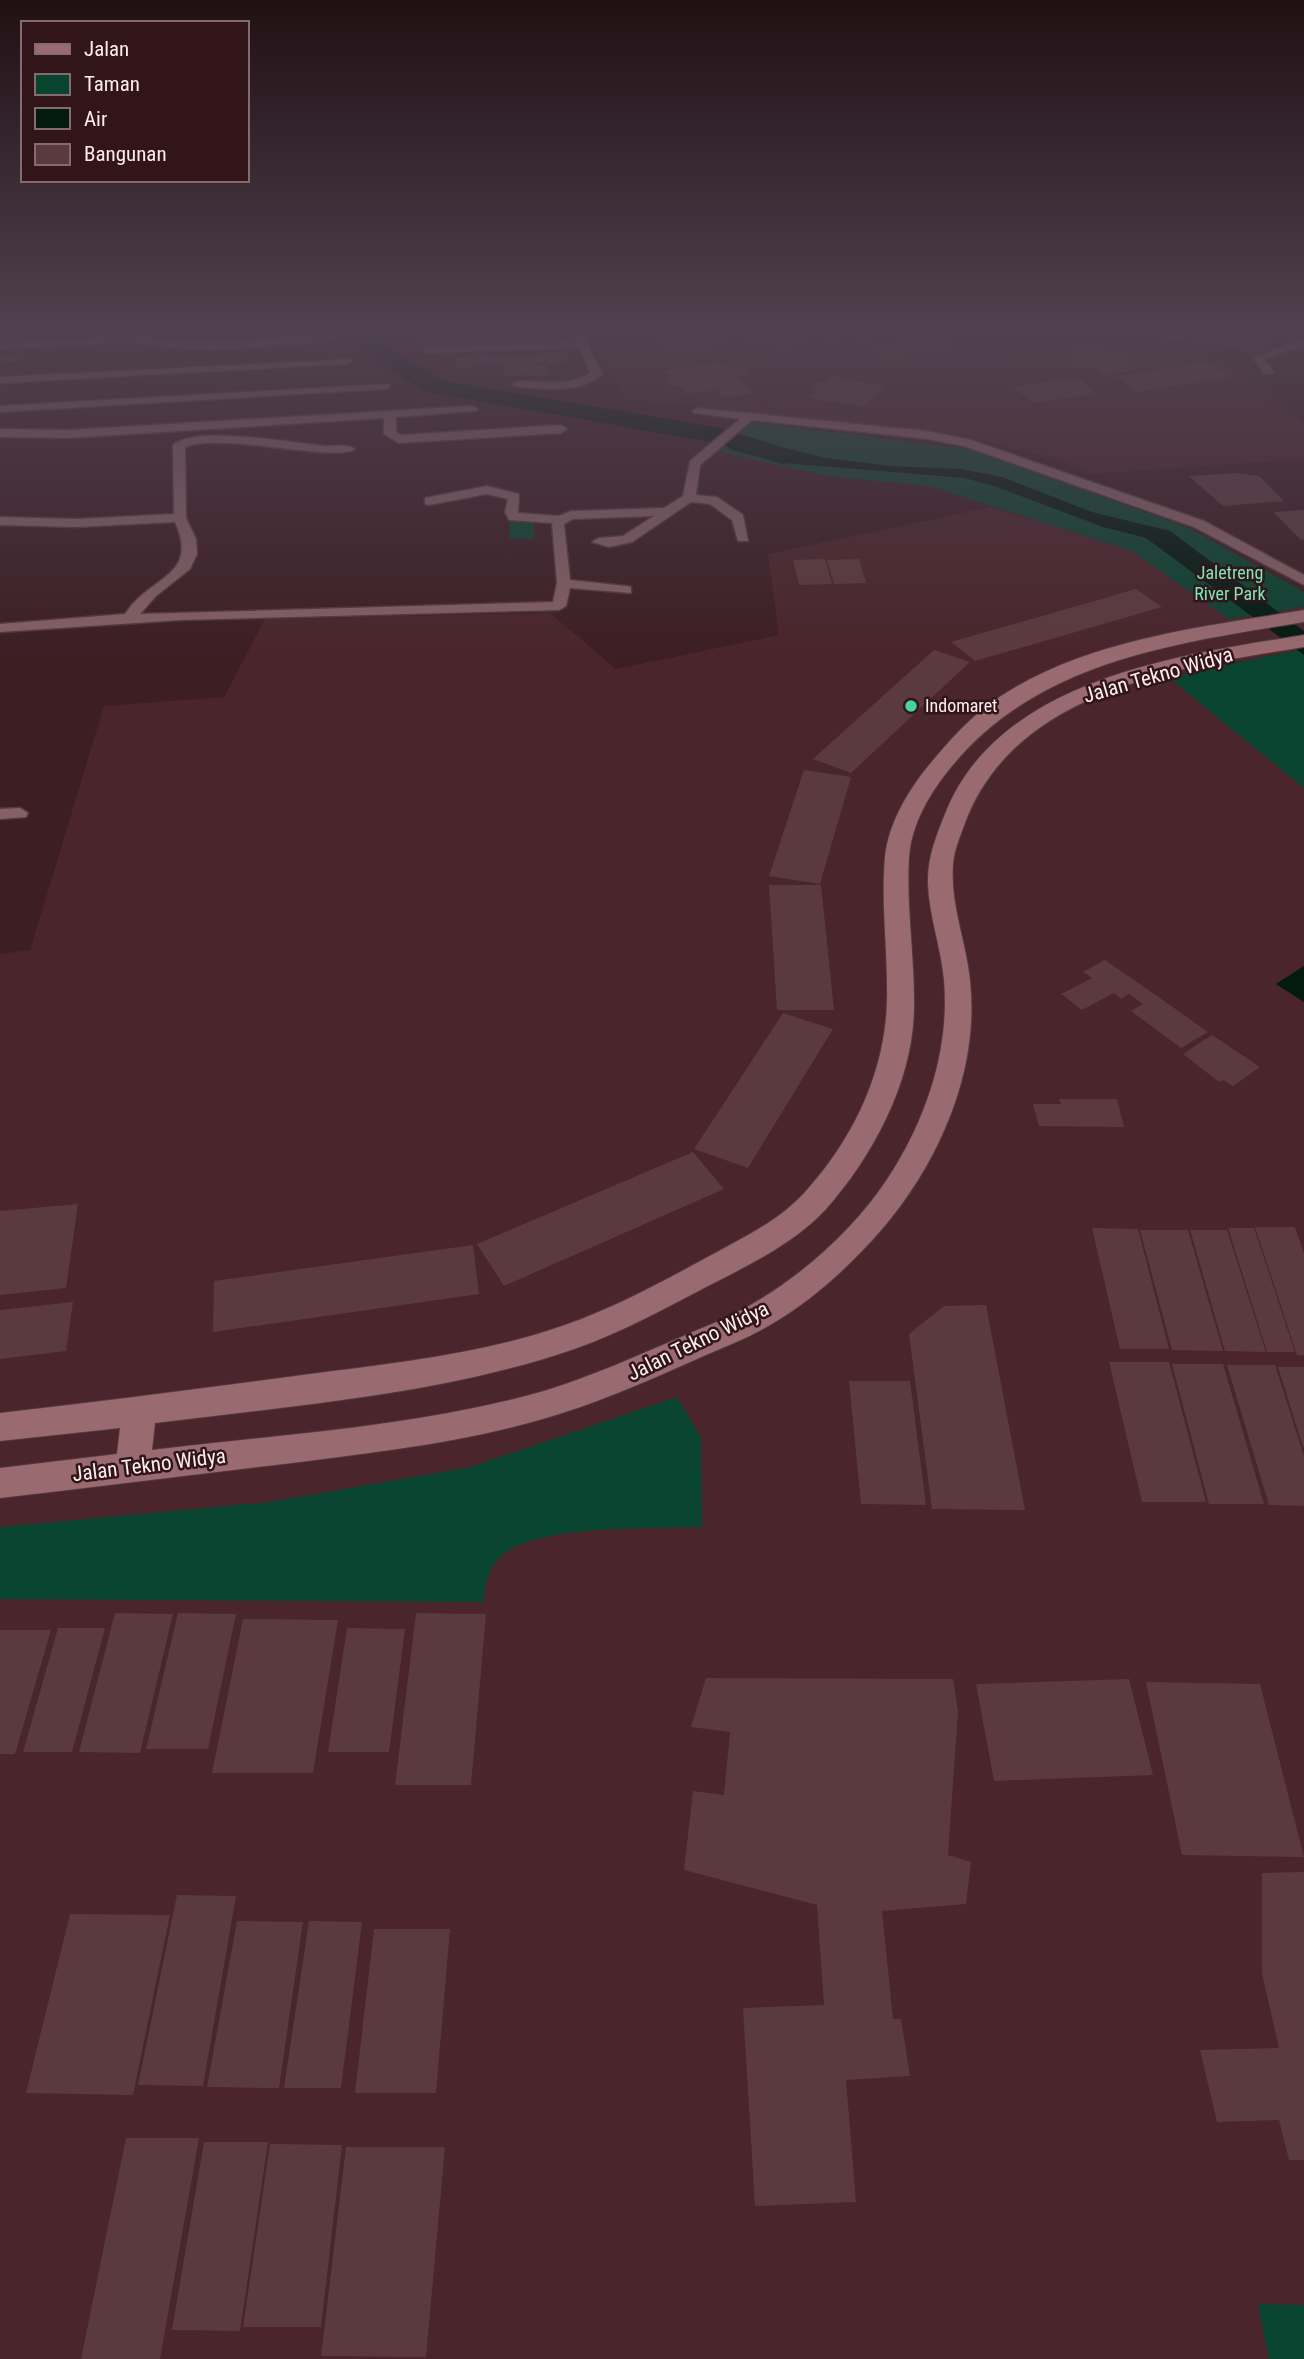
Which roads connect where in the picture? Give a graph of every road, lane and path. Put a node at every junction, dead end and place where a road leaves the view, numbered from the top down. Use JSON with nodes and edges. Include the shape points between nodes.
{"nodes":[{"id":1,"x":724,"y":438,"type":"edge"},
{"id":2,"x":942,"y":438,"type":"edge"},
{"id":3,"x":349,"y":449,"type":"dead end"},
{"id":4,"x":690,"y":498,"type":"junction"},
{"id":5,"x":429,"y":501,"type":"dead end"},
{"id":6,"x":667,"y":512,"type":"junction"},
{"id":7,"x":180,"y":518,"type":"junction"},
{"id":8,"x":561,"y":520,"type":"junction"},
{"id":9,"x":0,"y":522,"type":"edge"},
{"id":10,"x":743,"y":538,"type":"dead end"},
{"id":11,"x":599,"y":542,"type":"dead end"},
{"id":12,"x":1304,"y":581,"type":"edge"},
{"id":13,"x":564,"y":583,"type":"junction"},
{"id":14,"x":626,"y":590,"type":"dead end"},
{"id":15,"x":1304,"y":616,"type":"edge"},
{"id":16,"x":130,"y":618,"type":"junction"},
{"id":17,"x":0,"y":628,"type":"edge"},
{"id":18,"x":1249,"y":638,"type":"junction"},
{"id":19,"x":1304,"y":641,"type":"edge"},
{"id":20,"x":20,"y":813,"type":"dead end"},
{"id":21,"x":0,"y":814,"type":"edge"},
{"id":22,"x":139,"y":1412,"type":"junction"},
{"id":23,"x":0,"y":1427,"type":"edge"},
{"id":24,"x":133,"y":1468,"type":"junction"},
{"id":25,"x":0,"y":1483,"type":"edge"}],
"edges":[{"from":1,"to":4,"type":"street","via":[[694,464]]},
{"from":2,"to":12,"type":"street","via":[[1199,524]]},
{"from":3,"to":7,"type":"street","via":[[272,441],[182,443]]},
{"from":4,"to":6,"type":"street"},
{"from":4,"to":10,"type":"street","via":[[713,500],[738,518]]},
{"from":5,"to":8,"type":"street","via":[[497,489],[515,498],[513,517]]},
{"from":6,"to":8,"type":"street","via":[[571,515]]},
{"from":6,"to":11,"type":"street","via":[[640,534],[611,544]]},
{"from":7,"to":9,"type":"street"},
{"from":7,"to":16,"type":"street","via":[[193,549],[184,568],[143,597]]},
{"from":8,"to":13,"type":"street"},
{"from":13,"to":14,"type":"street"},
{"from":13,"to":16,"type":"street","via":[[561,603],[554,609]]},
{"from":15,"to":18,"type":"main road","name":"Jalan Tekno Widya"},
{"from":16,"to":17,"type":"street"},
{"from":18,"to":19,"type":"main road","name":"Jalan Tekno Widya"},
{"from":18,"to":22,"type":"main road","name":"Jalan Tekno Widya","via":[[1164,642],[1071,667],[1010,697],[953,744],[918,796],[898,847],[900,1032],[881,1104],[815,1202],[750,1248],[623,1317],[564,1339],[424,1373]]},
{"from":18,"to":24,"type":"main road","name":"Jalan Tekno Widya","via":[[1184,663],[1093,689],[1040,715],[990,757],[962,803],[943,851],[942,904],[957,984],[954,1061],[928,1139],[896,1189],[852,1243],[761,1315],[626,1377],[521,1411],[417,1432]]},
{"from":20,"to":21,"type":"street"},
{"from":22,"to":23,"type":"main road","name":"Jalan Tekno Widya"},
{"from":22,"to":24,"type":"main road"},
{"from":24,"to":25,"type":"main road","name":"Jalan Tekno Widya"}]}
